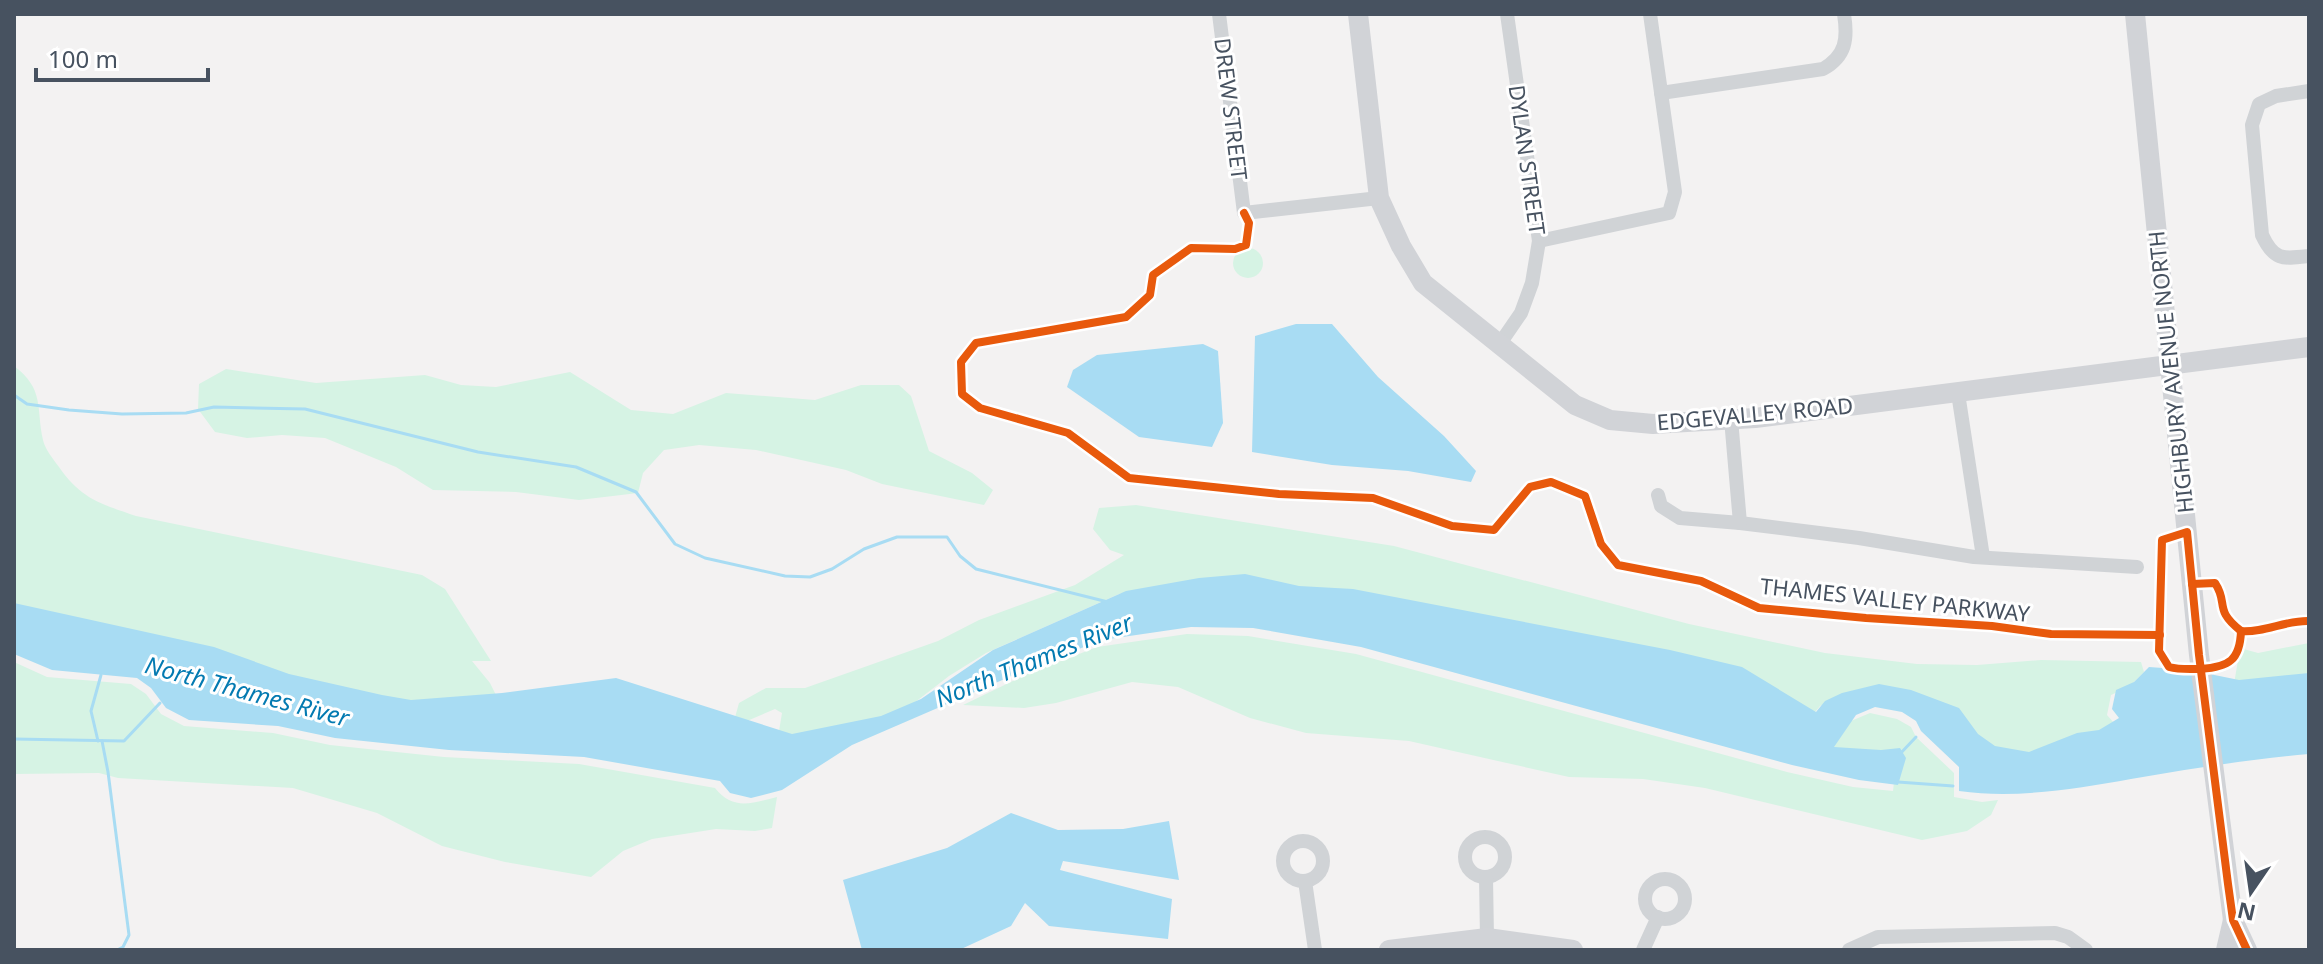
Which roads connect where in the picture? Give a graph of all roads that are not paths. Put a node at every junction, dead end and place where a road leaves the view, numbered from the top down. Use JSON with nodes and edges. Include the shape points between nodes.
{"nodes":[{"id":1,"x":1219,"y":14,"type":"edge"},
{"id":2,"x":1358,"y":14,"type":"edge"},
{"id":3,"x":1507,"y":14,"type":"edge"},
{"id":4,"x":1650,"y":14,"type":"edge"},
{"id":5,"x":1844,"y":14,"type":"edge"},
{"id":6,"x":2135,"y":14,"type":"edge"},
{"id":7,"x":2309,"y":91,"type":"edge"},
{"id":8,"x":1661,"y":93,"type":"junction"},
{"id":9,"x":1379,"y":198,"type":"junction"},
{"id":10,"x":1539,"y":241,"type":"junction"},
{"id":11,"x":2309,"y":256,"type":"edge"},
{"id":12,"x":1499,"y":345,"type":"junction"},
{"id":13,"x":2309,"y":347,"type":"edge"},
{"id":14,"x":2171,"y":366,"type":"junction"},
{"id":15,"x":1958,"y":393,"type":"junction"},
{"id":16,"x":1731,"y":419,"type":"junction"},
{"id":17,"x":1658,"y":495,"type":"dead end"},
{"id":18,"x":1740,"y":523,"type":"junction"},
{"id":19,"x":1983,"y":557,"type":"junction"},
{"id":20,"x":2137,"y":567,"type":"dead end"},
{"id":21,"x":1486,"y":877,"type":"dead end"},
{"id":22,"x":1305,"y":881,"type":"dead end"},
{"id":23,"x":1658,"y":917,"type":"dead end"},
{"id":24,"x":2233,"y":920,"type":"junction"},
{"id":25,"x":1487,"y":938,"type":"junction"},
{"id":26,"x":1315,"y":950,"type":"edge"},
{"id":27,"x":1389,"y":950,"type":"edge"},
{"id":28,"x":1573,"y":950,"type":"edge"},
{"id":29,"x":1643,"y":950,"type":"edge"},
{"id":30,"x":1849,"y":950,"type":"edge"},
{"id":31,"x":2086,"y":950,"type":"edge"},
{"id":32,"x":2226,"y":950,"type":"edge"},
{"id":33,"x":2247,"y":950,"type":"edge"}],
"edges":[{"from":1,"to":9,"type":"street","name":"DREW STREET","via":[[1244,213]]},
{"from":2,"to":9,"type":"street","name":"EDGEVALLEY ROAD"},
{"from":3,"to":10,"type":"street","name":"DYLAN STREET"},
{"from":4,"to":8,"type":"street"},
{"from":5,"to":8,"type":"street","via":[[1842,52],[1823,69]]},
{"from":6,"to":14,"type":"street","name":"HIGHBURY AVENUE NORTH"},
{"from":7,"to":11,"type":"street","via":[[2259,104],[2252,125],[2262,235],[2270,251],[2283,259]]},
{"from":8,"to":10,"type":"street","via":[[1675,192],[1669,213]]},
{"from":9,"to":12,"type":"street","name":"EDGEVALLEY ROAD","via":[[1423,283]]},
{"from":10,"to":12,"type":"street","name":"DYLAN STREET","via":[[1521,313]]},
{"from":12,"to":16,"type":"street","name":"EDGEVALLEY ROAD","via":[[1575,405],[1610,420],[1653,424]]},
{"from":13,"to":14,"type":"street","name":"EDGEVALLEY ROAD"},
{"from":14,"to":15,"type":"street","name":"EDGEVALLEY ROAD"},
{"from":14,"to":24,"type":"street","name":"HIGHBURY AVENUE NORTH","via":[[2199,655]]},
{"from":15,"to":16,"type":"street","name":"EDGEVALLEY ROAD"},
{"from":15,"to":19,"type":"street"},
{"from":16,"to":18,"type":"street"},
{"from":17,"to":18,"type":"street","via":[[1661,506],[1680,518]]},
{"from":18,"to":19,"type":"street"},
{"from":19,"to":20,"type":"street"},
{"from":21,"to":25,"type":"street"},
{"from":22,"to":26,"type":"street"},
{"from":23,"to":29,"type":"street"},
{"from":24,"to":32,"type":"street","name":"HIGHBURY AVENUE NORTH"},
{"from":24,"to":33,"type":"street","name":"HIGHBURY AVENUE NORTH"},
{"from":25,"to":27,"type":"street"},
{"from":25,"to":28,"type":"street"},
{"from":30,"to":31,"type":"street","via":[[1878,937],[2055,933]]}]}
